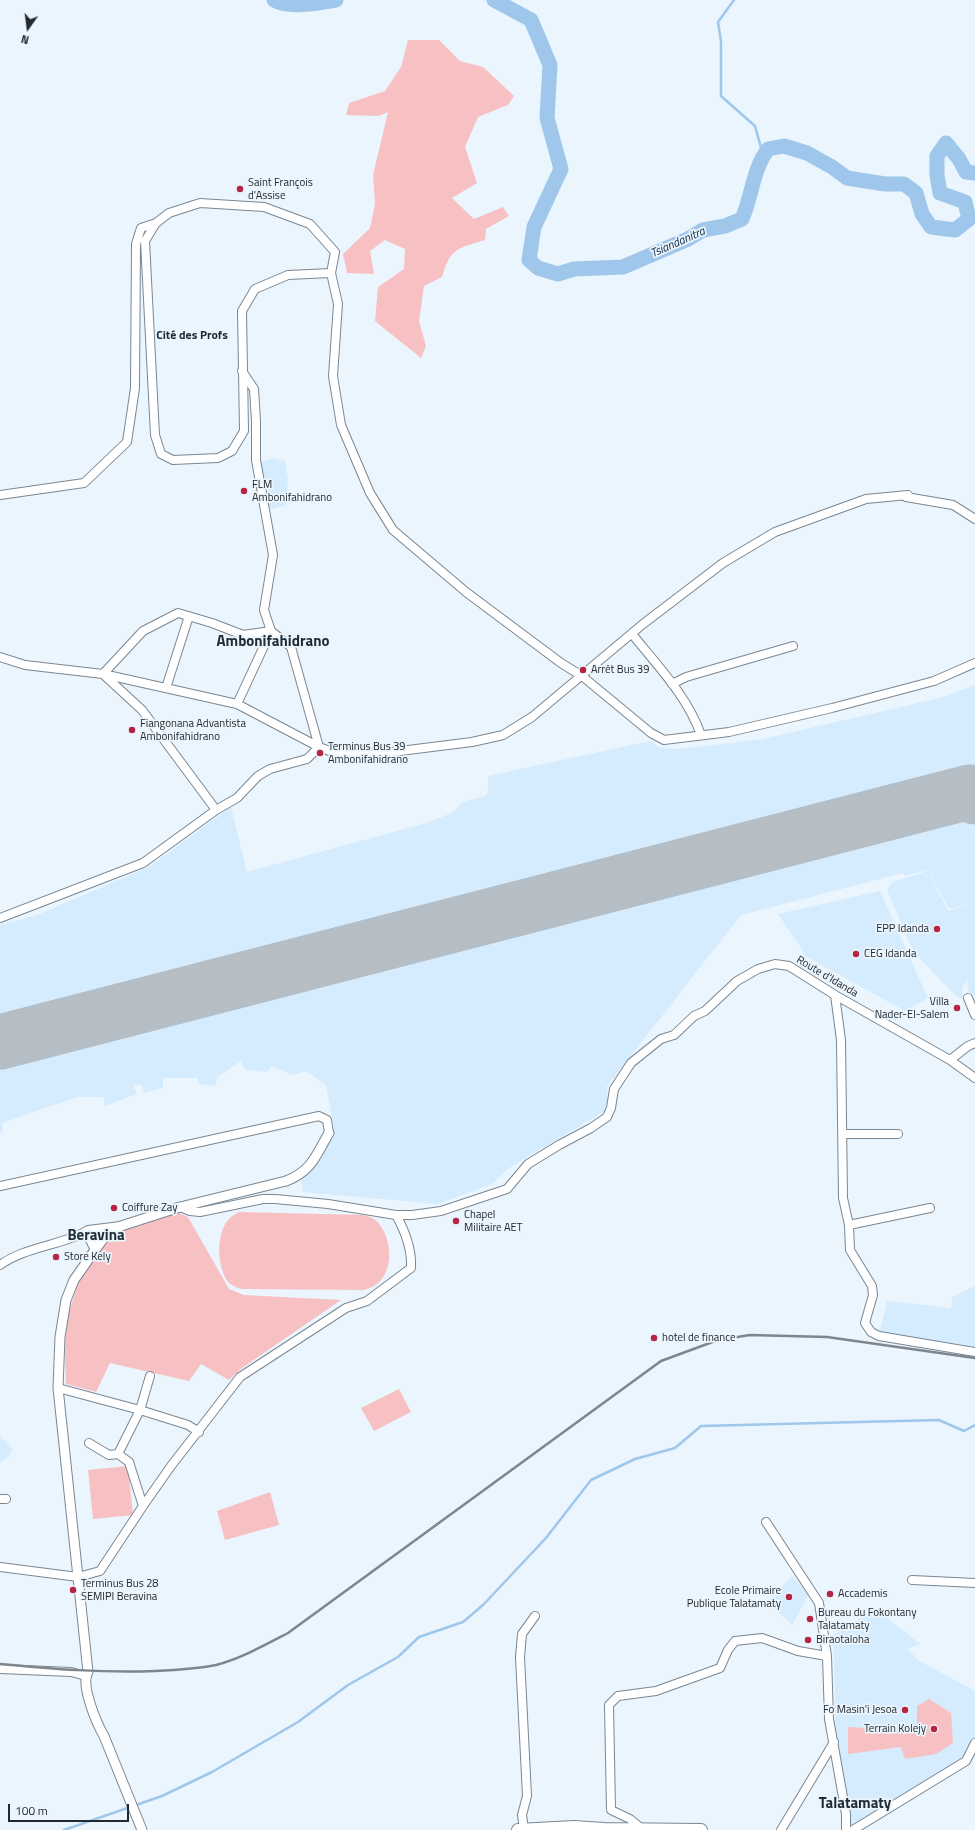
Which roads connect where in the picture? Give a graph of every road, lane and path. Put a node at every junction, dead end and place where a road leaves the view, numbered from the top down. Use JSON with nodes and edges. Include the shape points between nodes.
{"nodes":[{"id":1,"x":156,"y":223,"type":"junction"},
{"id":2,"x":332,"y":273,"type":"junction"},
{"id":3,"x":242,"y":370,"type":"junction"},
{"id":4,"x":0,"y":495,"type":"edge"},
{"id":5,"x":975,"y":519,"type":"edge"},
{"id":6,"x":189,"y":616,"type":"junction"},
{"id":7,"x":271,"y":631,"type":"junction"},
{"id":8,"x":632,"y":634,"type":"junction"},
{"id":9,"x":793,"y":646,"type":"dead end"},
{"id":10,"x":0,"y":657,"type":"edge"},
{"id":11,"x":975,"y":663,"type":"edge"},
{"id":12,"x":103,"y":674,"type":"junction"},
{"id":13,"x":582,"y":676,"type":"junction"},
{"id":14,"x":672,"y":684,"type":"junction"},
{"id":15,"x":166,"y":688,"type":"junction"},
{"id":16,"x":237,"y":704,"type":"junction"},
{"id":17,"x":701,"y":735,"type":"junction"},
{"id":18,"x":319,"y":747,"type":"junction"},
{"id":19,"x":216,"y":810,"type":"junction"},
{"id":20,"x":0,"y":918,"type":"edge"},
{"id":21,"x":835,"y":995,"type":"junction"},
{"id":22,"x":968,"y":998,"type":"dead end"},
{"id":23,"x":975,"y":1015,"type":"edge"},
{"id":24,"x":975,"y":1043,"type":"edge"},
{"id":25,"x":950,"y":1060,"type":"junction"},
{"id":26,"x":975,"y":1078,"type":"edge"},
{"id":27,"x":329,"y":1133,"type":"joint"},
{"id":28,"x":844,"y":1134,"type":"junction"},
{"id":29,"x":898,"y":1134,"type":"dead end"},
{"id":30,"x":0,"y":1186,"type":"edge"},
{"id":31,"x":180,"y":1206,"type":"junction"},
{"id":32,"x":930,"y":1208,"type":"dead end"},
{"id":33,"x":396,"y":1215,"type":"junction"},
{"id":34,"x":849,"y":1225,"type":"junction"},
{"id":35,"x":120,"y":1226,"type":"junction"},
{"id":36,"x":80,"y":1234,"type":"junction"},
{"id":37,"x":94,"y":1250,"type":"junction"},
{"id":38,"x":0,"y":1265,"type":"edge"},
{"id":39,"x":975,"y":1352,"type":"edge"},
{"id":40,"x":150,"y":1376,"type":"dead end"},
{"id":41,"x":58,"y":1388,"type":"junction"},
{"id":42,"x":140,"y":1410,"type":"junction"},
{"id":43,"x":198,"y":1432,"type":"junction"},
{"id":44,"x":89,"y":1443,"type":"dead end"},
{"id":45,"x":118,"y":1454,"type":"junction"},
{"id":46,"x":143,"y":1506,"type":"junction"},
{"id":47,"x":766,"y":1522,"type":"dead end"},
{"id":48,"x":0,"y":1567,"type":"edge"},
{"id":49,"x":78,"y":1577,"type":"junction"},
{"id":50,"x":912,"y":1580,"type":"dead end"},
{"id":51,"x":975,"y":1583,"type":"edge"},
{"id":52,"x":535,"y":1616,"type":"dead end"},
{"id":53,"x":827,"y":1656,"type":"junction"},
{"id":54,"x":0,"y":1669,"type":"edge"},
{"id":55,"x":86,"y":1676,"type":"junction"},
{"id":56,"x":834,"y":1742,"type":"junction"},
{"id":57,"x":975,"y":1743,"type":"edge"},
{"id":58,"x":641,"y":1828,"type":"junction"},
{"id":59,"x":603,"y":1829,"type":"edge"},
{"id":60,"x":142,"y":1830,"type":"edge"},
{"id":61,"x":521,"y":1830,"type":"edge"},
{"id":62,"x":701,"y":1830,"type":"edge"},
{"id":63,"x":781,"y":1830,"type":"edge"},
{"id":64,"x":846,"y":1830,"type":"edge"},
{"id":65,"x":852,"y":1830,"type":"edge"}],
"edges":[{"from":1,"to":2,"type":"street","via":[[169,213],[200,203],[264,207],[310,224],[335,252]]},
{"from":1,"to":3,"type":"street","via":[[145,240],[155,436],[161,454],[173,460],[218,458],[232,451],[244,431]]},
{"from":1,"to":4,"type":"street","via":[[141,228],[136,244],[135,388],[127,442],[84,483]]},
{"from":2,"to":3,"type":"street","via":[[288,275],[255,289],[242,311]]},
{"from":2,"to":13,"type":"street","via":[[338,304],[333,376],[341,425],[370,493],[393,530],[466,592]]},
{"from":3,"to":7,"type":"street","via":[[254,389],[256,460],[273,555],[264,610]]},
{"from":5,"to":8,"type":"street","via":[[954,505],[906,497],[908,495],[866,499],[776,532],[723,563]]},
{"from":6,"to":7,"type":"street","via":[[243,635]]},
{"from":6,"to":12,"type":"street","via":[[178,613],[143,631]]},
{"from":6,"to":15,"type":"street"},
{"from":7,"to":16,"type":"street"},
{"from":7,"to":18,"type":"street","via":[[291,647]]},
{"from":8,"to":13,"type":"street"},
{"from":8,"to":14,"type":"street"},
{"from":9,"to":14,"type":"street","via":[[686,677]]},
{"from":10,"to":12,"type":"street","via":[[25,665]]},
{"from":11,"to":17,"type":"street","via":[[934,681],[751,727]]},
{"from":12,"to":15,"type":"street"},
{"from":12,"to":19,"type":"street","via":[[142,710]]},
{"from":13,"to":17,"type":"street","via":[[651,733],[664,740]]},
{"from":13,"to":18,"type":"street","via":[[532,717],[503,735],[472,742],[368,755],[332,752]]},
{"from":14,"to":17,"type":"street","via":[[696,721]]},
{"from":15,"to":16,"type":"street"},
{"from":16,"to":18,"type":"street"},
{"from":18,"to":19,"type":"street","via":[[307,759],[270,769],[258,776],[238,798]]},
{"from":19,"to":20,"type":"street","via":[[144,863]]},
{"from":21,"to":25,"type":"street","name":"Route d'Idanda"},
{"from":21,"to":28,"type":"street","via":[[841,1040]]},
{"from":21,"to":33,"type":"street","name":"Route d'Idanda","via":[[788,966],[775,964],[758,969],[737,981],[674,1035],[661,1039],[631,1063],[614,1089],[607,1117],[528,1164],[507,1189],[441,1211]]},
{"from":22,"to":23,"type":"street"},
{"from":24,"to":25,"type":"street"},
{"from":25,"to":26,"type":"street","name":"Route d'Idanda"},
{"from":27,"to":30,"type":"street","via":[[327,1120],[319,1116]]},
{"from":27,"to":31,"type":"street","via":[[310,1165],[300,1176]]},
{"from":28,"to":29,"type":"street"},
{"from":28,"to":34,"type":"street","via":[[843,1198]]},
{"from":31,"to":33,"type":"street","name":"Route d'Idanda","via":[[200,1212],[263,1199],[276,1199]]},
{"from":31,"to":35,"type":"street"},
{"from":32,"to":34,"type":"street"},
{"from":33,"to":43,"type":"street","via":[[411,1256],[411,1268],[367,1301],[346,1308],[240,1377]]},
{"from":34,"to":39,"type":"street","via":[[850,1250],[872,1286],[873,1295],[865,1323],[871,1332],[879,1336]]},
{"from":35,"to":36,"type":"street","via":[[88,1230]]},
{"from":35,"to":37,"type":"street","via":[[106,1235]]},
{"from":36,"to":37,"type":"street","via":[[89,1238]]},
{"from":36,"to":38,"type":"street","via":[[48,1244]]},
{"from":37,"to":41,"type":"street","via":[[74,1280],[66,1300],[60,1337]]},
{"from":40,"to":42,"type":"street"},
{"from":41,"to":42,"type":"street"},
{"from":41,"to":49,"type":"street"},
{"from":42,"to":43,"type":"street","via":[[188,1425]]},
{"from":42,"to":45,"type":"street"},
{"from":43,"to":46,"type":"street"},
{"from":44,"to":45,"type":"street","via":[[109,1455]]},
{"from":45,"to":46,"type":"street","via":[[129,1462]]},
{"from":46,"to":49,"type":"street","via":[[100,1572]]},
{"from":47,"to":53,"type":"street","via":[[819,1603]]},
{"from":48,"to":49,"type":"street"},
{"from":49,"to":55,"type":"street","via":[[88,1672]]},
{"from":50,"to":51,"type":"street"},
{"from":52,"to":61,"type":"street","via":[[522,1634],[520,1657],[527,1796]]},
{"from":53,"to":56,"type":"street","via":[[829,1719]]},
{"from":53,"to":58,"type":"street","via":[[798,1652],[762,1638],[735,1641],[720,1668],[656,1691],[618,1696],[610,1705],[611,1810],[630,1819]]},
{"from":54,"to":55,"type":"street","via":[[71,1672]]},
{"from":55,"to":60,"type":"street","via":[[96,1723]]},
{"from":56,"to":63,"type":"street"},
{"from":56,"to":64,"type":"street","via":[[846,1814]]},
{"from":57,"to":65,"type":"street","via":[[966,1761]]},
{"from":58,"to":59,"type":"main road"},
{"from":58,"to":62,"type":"main road"},
{"from":59,"to":61,"type":"main road","via":[[574,1827]]}]}
